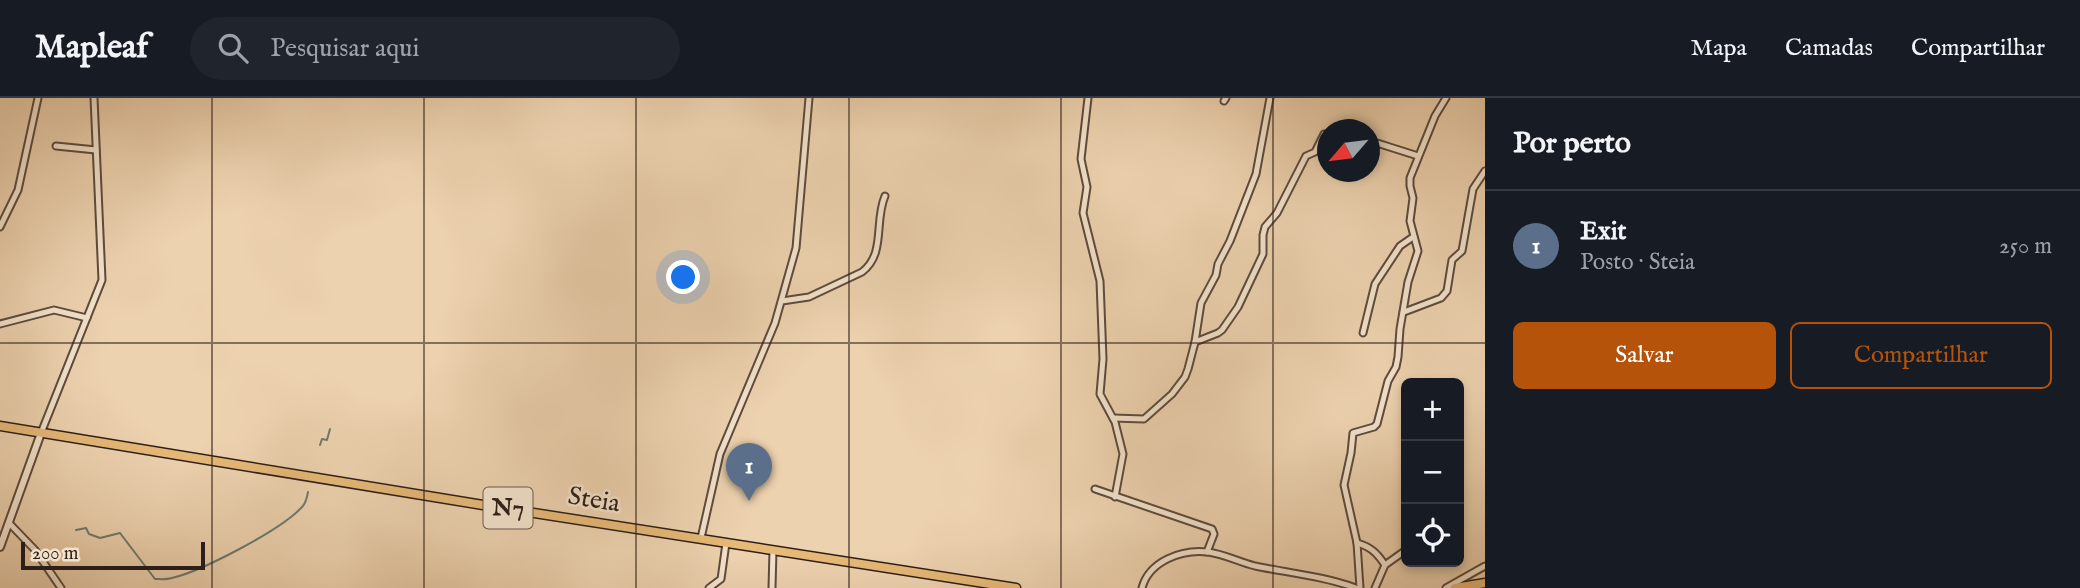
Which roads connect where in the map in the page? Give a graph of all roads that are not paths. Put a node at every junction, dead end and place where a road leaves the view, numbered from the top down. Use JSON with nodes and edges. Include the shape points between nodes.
{"nodes":[{"id":1,"x":38,"y":98,"type":"edge"},
{"id":2,"x":94,"y":98,"type":"edge"},
{"id":3,"x":809,"y":98,"type":"edge"},
{"id":4,"x":1088,"y":98,"type":"edge"},
{"id":5,"x":1270,"y":98,"type":"edge"},
{"id":6,"x":1446,"y":98,"type":"edge"},
{"id":7,"x":1380,"y":145,"type":"edge"},
{"id":8,"x":56,"y":146,"type":"dead end"},
{"id":9,"x":1317,"y":148,"type":"edge"},
{"id":10,"x":96,"y":150,"type":"junction"},
{"id":11,"x":1418,"y":156,"type":"junction"},
{"id":12,"x":1485,"y":171,"type":"edge"},
{"id":13,"x":885,"y":196,"type":"dead end"},
{"id":14,"x":0,"y":228,"type":"edge"},
{"id":15,"x":1413,"y":237,"type":"junction"},
{"id":16,"x":782,"y":301,"type":"junction"},
{"id":17,"x":1404,"y":312,"type":"junction"},
{"id":18,"x":87,"y":318,"type":"junction"},
{"id":19,"x":0,"y":324,"type":"edge"},
{"id":20,"x":1363,"y":333,"type":"dead end"},
{"id":21,"x":1195,"y":342,"type":"junction"},
{"id":22,"x":1113,"y":418,"type":"junction"},
{"id":23,"x":0,"y":426,"type":"edge"},
{"id":24,"x":41,"y":433,"type":"junction"},
{"id":25,"x":1095,"y":489,"type":"dead end"},
{"id":26,"x":1115,"y":496,"type":"junction"},
{"id":27,"x":9,"y":523,"type":"junction"},
{"id":28,"x":701,"y":538,"type":"junction"},
{"id":29,"x":726,"y":543,"type":"junction"},
{"id":30,"x":1357,"y":543,"type":"junction"},
{"id":31,"x":0,"y":547,"type":"edge"},
{"id":32,"x":773,"y":550,"type":"junction"},
{"id":33,"x":1207,"y":552,"type":"junction"},
{"id":34,"x":1401,"y":554,"type":"edge"},
{"id":35,"x":1385,"y":565,"type":"junction"},
{"id":36,"x":1485,"y":566,"type":"edge"},
{"id":37,"x":771,"y":579,"type":"junction"},
{"id":38,"x":1485,"y":583,"type":"edge"},
{"id":39,"x":61,"y":588,"type":"edge"},
{"id":40,"x":709,"y":588,"type":"edge"},
{"id":41,"x":764,"y":588,"type":"edge"},
{"id":42,"x":772,"y":588,"type":"edge"},
{"id":43,"x":1016,"y":588,"type":"edge"},
{"id":44,"x":1142,"y":588,"type":"edge"},
{"id":45,"x":1358,"y":588,"type":"edge"},
{"id":46,"x":1375,"y":588,"type":"edge"},
{"id":47,"x":1446,"y":588,"type":"edge"},
{"id":48,"x":1455,"y":588,"type":"edge"}],
"edges":[{"from":1,"to":14,"type":"street","via":[[18,190]]},
{"from":2,"to":10,"type":"street"},
{"from":3,"to":16,"type":"street","via":[[798,239]]},
{"from":4,"to":22,"type":"street","via":[[1081,159],[1087,187],[1083,214],[1100,281],[1100,394]]},
{"from":5,"to":21,"type":"street","via":[[1256,174],[1201,303]]},
{"from":6,"to":11,"type":"street"},
{"from":7,"to":11,"type":"street"},
{"from":8,"to":10,"type":"street"},
{"from":9,"to":21,"type":"street","via":[[1306,156],[1265,227],[1262,254],[1238,307],[1222,330]]},
{"from":10,"to":18,"type":"street","via":[[102,281]]},
{"from":11,"to":15,"type":"street","via":[[1409,182]]},
{"from":12,"to":17,"type":"street","via":[[1473,189],[1462,251],[1452,260],[1447,291],[1441,298]]},
{"from":13,"to":16,"type":"street","via":[[870,267],[809,297]]},
{"from":15,"to":17,"type":"street","via":[[1418,251]]},
{"from":15,"to":20,"type":"street","via":[[1400,246],[1375,284]]},
{"from":16,"to":28,"type":"street","via":[[720,454]]},
{"from":17,"to":30,"type":"street","via":[[1396,367],[1377,424],[1352,436],[1343,481]]},
{"from":18,"to":19,"type":"street","via":[[54,310]]},
{"from":18,"to":24,"type":"street"},
{"from":21,"to":22,"type":"street","via":[[1185,377],[1169,398],[1144,419]]},
{"from":22,"to":26,"type":"street","via":[[1124,454]]},
{"from":23,"to":24,"type":"main road","name":"Steia","number":"N7"},
{"from":24,"to":27,"type":"street"},
{"from":24,"to":28,"type":"main road","name":"Steia","number":"N7"},
{"from":25,"to":26,"type":"street"},
{"from":26,"to":33,"type":"street","via":[[1212,528]]},
{"from":27,"to":31,"type":"street"},
{"from":27,"to":39,"type":"street","via":[[36,550]]},
{"from":28,"to":29,"type":"main road","name":"Steia","number":"N7"},
{"from":29,"to":32,"type":"main road","name":"Steia","number":"N7"},
{"from":29,"to":40,"type":"street","via":[[720,579]]},
{"from":30,"to":35,"type":"street","via":[[1369,547]]},
{"from":30,"to":45,"type":"street"},
{"from":32,"to":37,"type":"street"},
{"from":32,"to":43,"type":"main road","name":"Steia","number":"N7"},
{"from":33,"to":44,"type":"street","via":[[1158,563]]},
{"from":33,"to":45,"type":"street"},
{"from":34,"to":35,"type":"street"},
{"from":35,"to":46,"type":"street"},
{"from":36,"to":47,"type":"street"},
{"from":37,"to":41,"type":"street"},
{"from":37,"to":42,"type":"street"},
{"from":38,"to":48,"type":"main road"}]}
